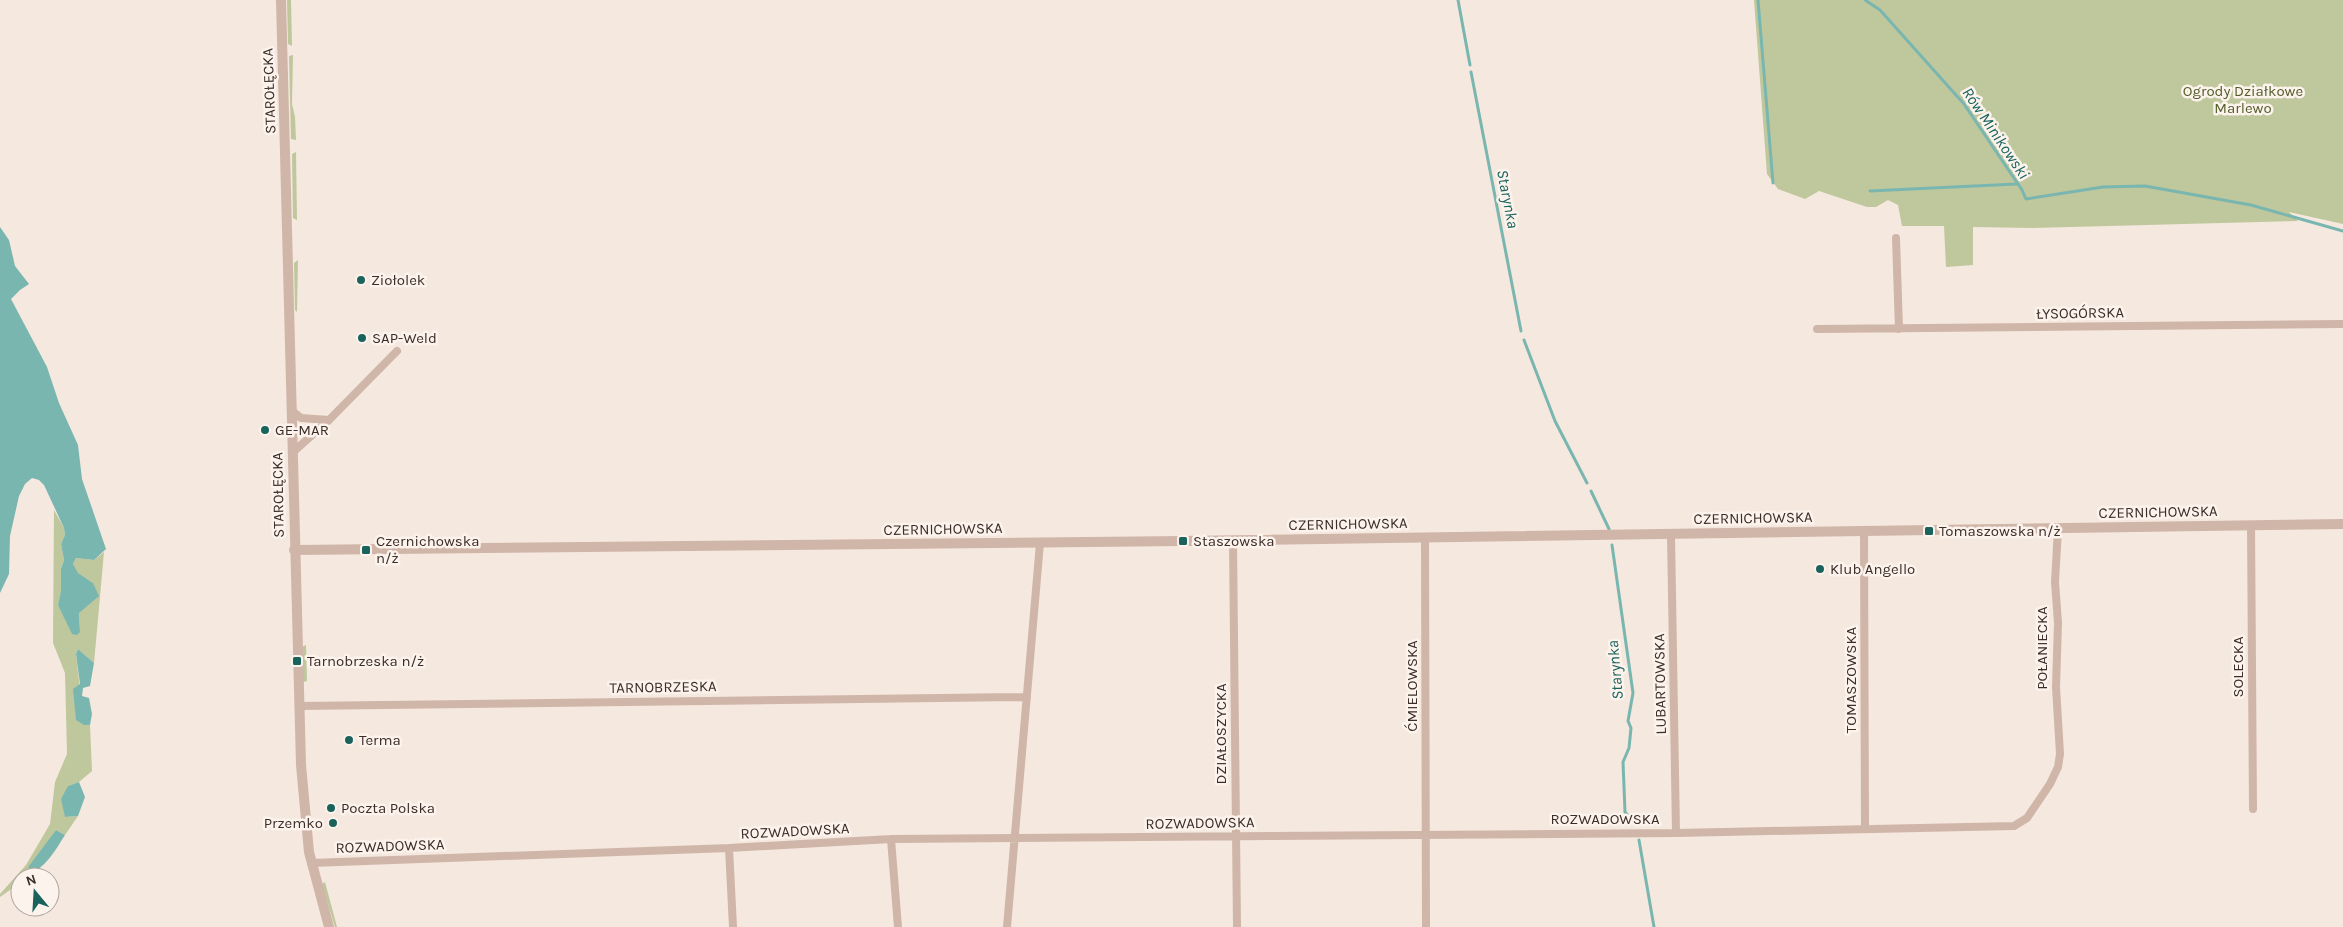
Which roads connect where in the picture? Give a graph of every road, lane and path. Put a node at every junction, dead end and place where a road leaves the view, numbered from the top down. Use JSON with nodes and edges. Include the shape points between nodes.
{"nodes":[{"id":1,"x":281,"y":0,"type":"edge"},
{"id":2,"x":1896,"y":238,"type":"dead end"},
{"id":3,"x":2343,"y":324,"type":"edge"},
{"id":4,"x":1899,"y":329,"type":"junction"},
{"id":5,"x":1817,"y":330,"type":"dead end"},
{"id":6,"x":397,"y":351,"type":"dead end"},
{"id":7,"x":292,"y":411,"type":"junction"},
{"id":8,"x":329,"y":420,"type":"junction"},
{"id":9,"x":292,"y":453,"type":"junction"},
{"id":10,"x":2343,"y":524,"type":"edge"},
{"id":11,"x":2251,"y":525,"type":"junction"},
{"id":12,"x":2058,"y":528,"type":"junction"},
{"id":13,"x":1864,"y":532,"type":"junction"},
{"id":14,"x":1671,"y":534,"type":"junction"},
{"id":15,"x":1425,"y":538,"type":"junction"},
{"id":16,"x":1233,"y":541,"type":"junction"},
{"id":17,"x":1040,"y":543,"type":"junction"},
{"id":18,"x":294,"y":550,"type":"junction"},
{"id":19,"x":1027,"y":698,"type":"junction"},
{"id":20,"x":299,"y":706,"type":"junction"},
{"id":21,"x":2058,"y":766,"type":"joint"},
{"id":22,"x":2253,"y":809,"type":"dead end"},
{"id":23,"x":1865,"y":829,"type":"junction"},
{"id":24,"x":1676,"y":833,"type":"junction"},
{"id":25,"x":1426,"y":834,"type":"junction"},
{"id":26,"x":1236,"y":836,"type":"junction"},
{"id":27,"x":891,"y":839,"type":"junction"},
{"id":28,"x":1015,"y":840,"type":"junction"},
{"id":29,"x":729,"y":848,"type":"junction"},
{"id":30,"x":311,"y":863,"type":"junction"},
{"id":31,"x":329,"y":927,"type":"edge"},
{"id":32,"x":733,"y":927,"type":"edge"},
{"id":33,"x":898,"y":927,"type":"edge"},
{"id":34,"x":1007,"y":927,"type":"edge"},
{"id":35,"x":1237,"y":927,"type":"edge"},
{"id":36,"x":1426,"y":927,"type":"edge"}],
"edges":[{"from":1,"to":7,"type":"street","name":"STAROŁĘCKA"},
{"from":2,"to":4,"type":"street"},
{"from":3,"to":4,"type":"street","name":"ŁYSOGÓRSKA"},
{"from":4,"to":5,"type":"street","name":"ŁYSOGÓRSKA"},
{"from":6,"to":8,"type":"street"},
{"from":7,"to":8,"type":"street","via":[[301,418]]},
{"from":7,"to":9,"type":"street","name":"STAROŁĘCKA"},
{"from":8,"to":9,"type":"street"},
{"from":9,"to":18,"type":"street","name":"STAROŁĘCKA"},
{"from":10,"to":11,"type":"street","name":"CZERNICHOWSKA"},
{"from":11,"to":12,"type":"street","name":"CZERNICHOWSKA"},
{"from":11,"to":22,"type":"street","name":"SOLECKA"},
{"from":12,"to":13,"type":"street","name":"CZERNICHOWSKA"},
{"from":12,"to":21,"type":"street","name":"POŁANIECKA","via":[[2055,582]]},
{"from":13,"to":14,"type":"street","name":"CZERNICHOWSKA"},
{"from":13,"to":23,"type":"street","name":"TOMASZOWSKA"},
{"from":14,"to":15,"type":"street","name":"CZERNICHOWSKA"},
{"from":14,"to":24,"type":"street","name":"LUBARTOWSKA"},
{"from":15,"to":16,"type":"street","name":"CZERNICHOWSKA"},
{"from":15,"to":25,"type":"street","name":"ĆMIELOWSKA"},
{"from":16,"to":17,"type":"street","name":"CZERNICHOWSKA"},
{"from":16,"to":26,"type":"street","name":"DZIAŁOSZYCKA"},
{"from":17,"to":18,"type":"street","name":"CZERNICHOWSKA"},
{"from":17,"to":19,"type":"street"},
{"from":18,"to":20,"type":"street","name":"STAROŁĘCKA"},
{"from":19,"to":20,"type":"street","name":"TARNOBRZESKA"},
{"from":19,"to":28,"type":"street"},
{"from":20,"to":30,"type":"street","name":"STAROŁĘCKA","via":[[304,809]]},
{"from":21,"to":23,"type":"street","name":"ROZWADOWSKA","via":[[2032,811],[2019,824]]},
{"from":23,"to":24,"type":"street","name":"ROZWADOWSKA"},
{"from":24,"to":25,"type":"street","name":"ROZWADOWSKA"},
{"from":25,"to":26,"type":"street","name":"ROZWADOWSKA"},
{"from":25,"to":36,"type":"street","name":"ĆMIELOWSKA"},
{"from":26,"to":28,"type":"street","name":"ROZWADOWSKA"},
{"from":26,"to":35,"type":"street","name":"DZIAŁOSZYCKA"},
{"from":27,"to":28,"type":"street","name":"ROZWADOWSKA"},
{"from":27,"to":29,"type":"street","name":"ROZWADOWSKA"},
{"from":27,"to":33,"type":"street"},
{"from":28,"to":34,"type":"street"},
{"from":29,"to":30,"type":"street","name":"ROZWADOWSKA"},
{"from":29,"to":32,"type":"street"},
{"from":30,"to":31,"type":"street","name":"STAROŁĘCKA"}]}
